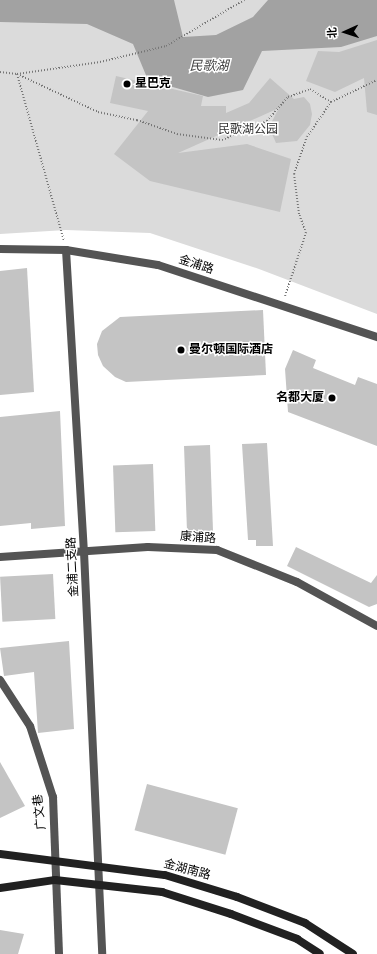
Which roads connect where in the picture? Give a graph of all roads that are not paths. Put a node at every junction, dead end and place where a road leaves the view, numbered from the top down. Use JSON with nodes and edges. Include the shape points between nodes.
{"nodes":[{"id":1,"x":0,"y":249,"type":"edge"},
{"id":2,"x":66,"y":250,"type":"junction"},
{"id":3,"x":377,"y":337,"type":"edge"},
{"id":4,"x":84,"y":552,"type":"junction"},
{"id":5,"x":0,"y":557,"type":"edge"},
{"id":6,"x":377,"y":626,"type":"edge"},
{"id":7,"x":0,"y":680,"type":"edge"},
{"id":8,"x":0,"y":854,"type":"edge"},
{"id":9,"x":56,"y":862,"type":"junction"},
{"id":10,"x":99,"y":866,"type":"junction"},
{"id":11,"x":55,"y":880,"type":"junction"},
{"id":12,"x":97,"y":884,"type":"junction"},
{"id":13,"x":0,"y":888,"type":"edge"},
{"id":14,"x":59,"y":954,"type":"edge"},
{"id":15,"x":102,"y":954,"type":"edge"},
{"id":16,"x":320,"y":954,"type":"edge"},
{"id":17,"x":353,"y":954,"type":"edge"}],
"edges":[{"from":1,"to":2,"type":"street","name":"金浦路"},
{"from":2,"to":3,"type":"street","name":"金浦路","via":[[158,265]]},
{"from":2,"to":4,"type":"street","name":"金浦二支路"},
{"from":4,"to":5,"type":"street","name":"康浦路"},
{"from":4,"to":6,"type":"street","name":"康浦路","via":[[148,547],[217,550],[297,582]]},
{"from":4,"to":10,"type":"street","name":"金浦二支路"},
{"from":7,"to":9,"type":"street","name":"广文巷","via":[[30,726],[53,797]]},
{"from":8,"to":9,"type":"main road","name":"金湖南路"},
{"from":9,"to":10,"type":"main road","name":"金湖南路"},
{"from":9,"to":11,"type":"street","name":"广文巷"},
{"from":10,"to":12,"type":"street","name":"金浦二支路"},
{"from":10,"to":17,"type":"main road","name":"金湖南路","via":[[165,875],[237,897],[305,923]]},
{"from":11,"to":12,"type":"main road"},
{"from":11,"to":13,"type":"main road"},
{"from":11,"to":14,"type":"street","name":"广文巷"},
{"from":12,"to":15,"type":"street","name":"金浦二支路"},
{"from":12,"to":16,"type":"main road","via":[[162,892],[297,939]]}]}
